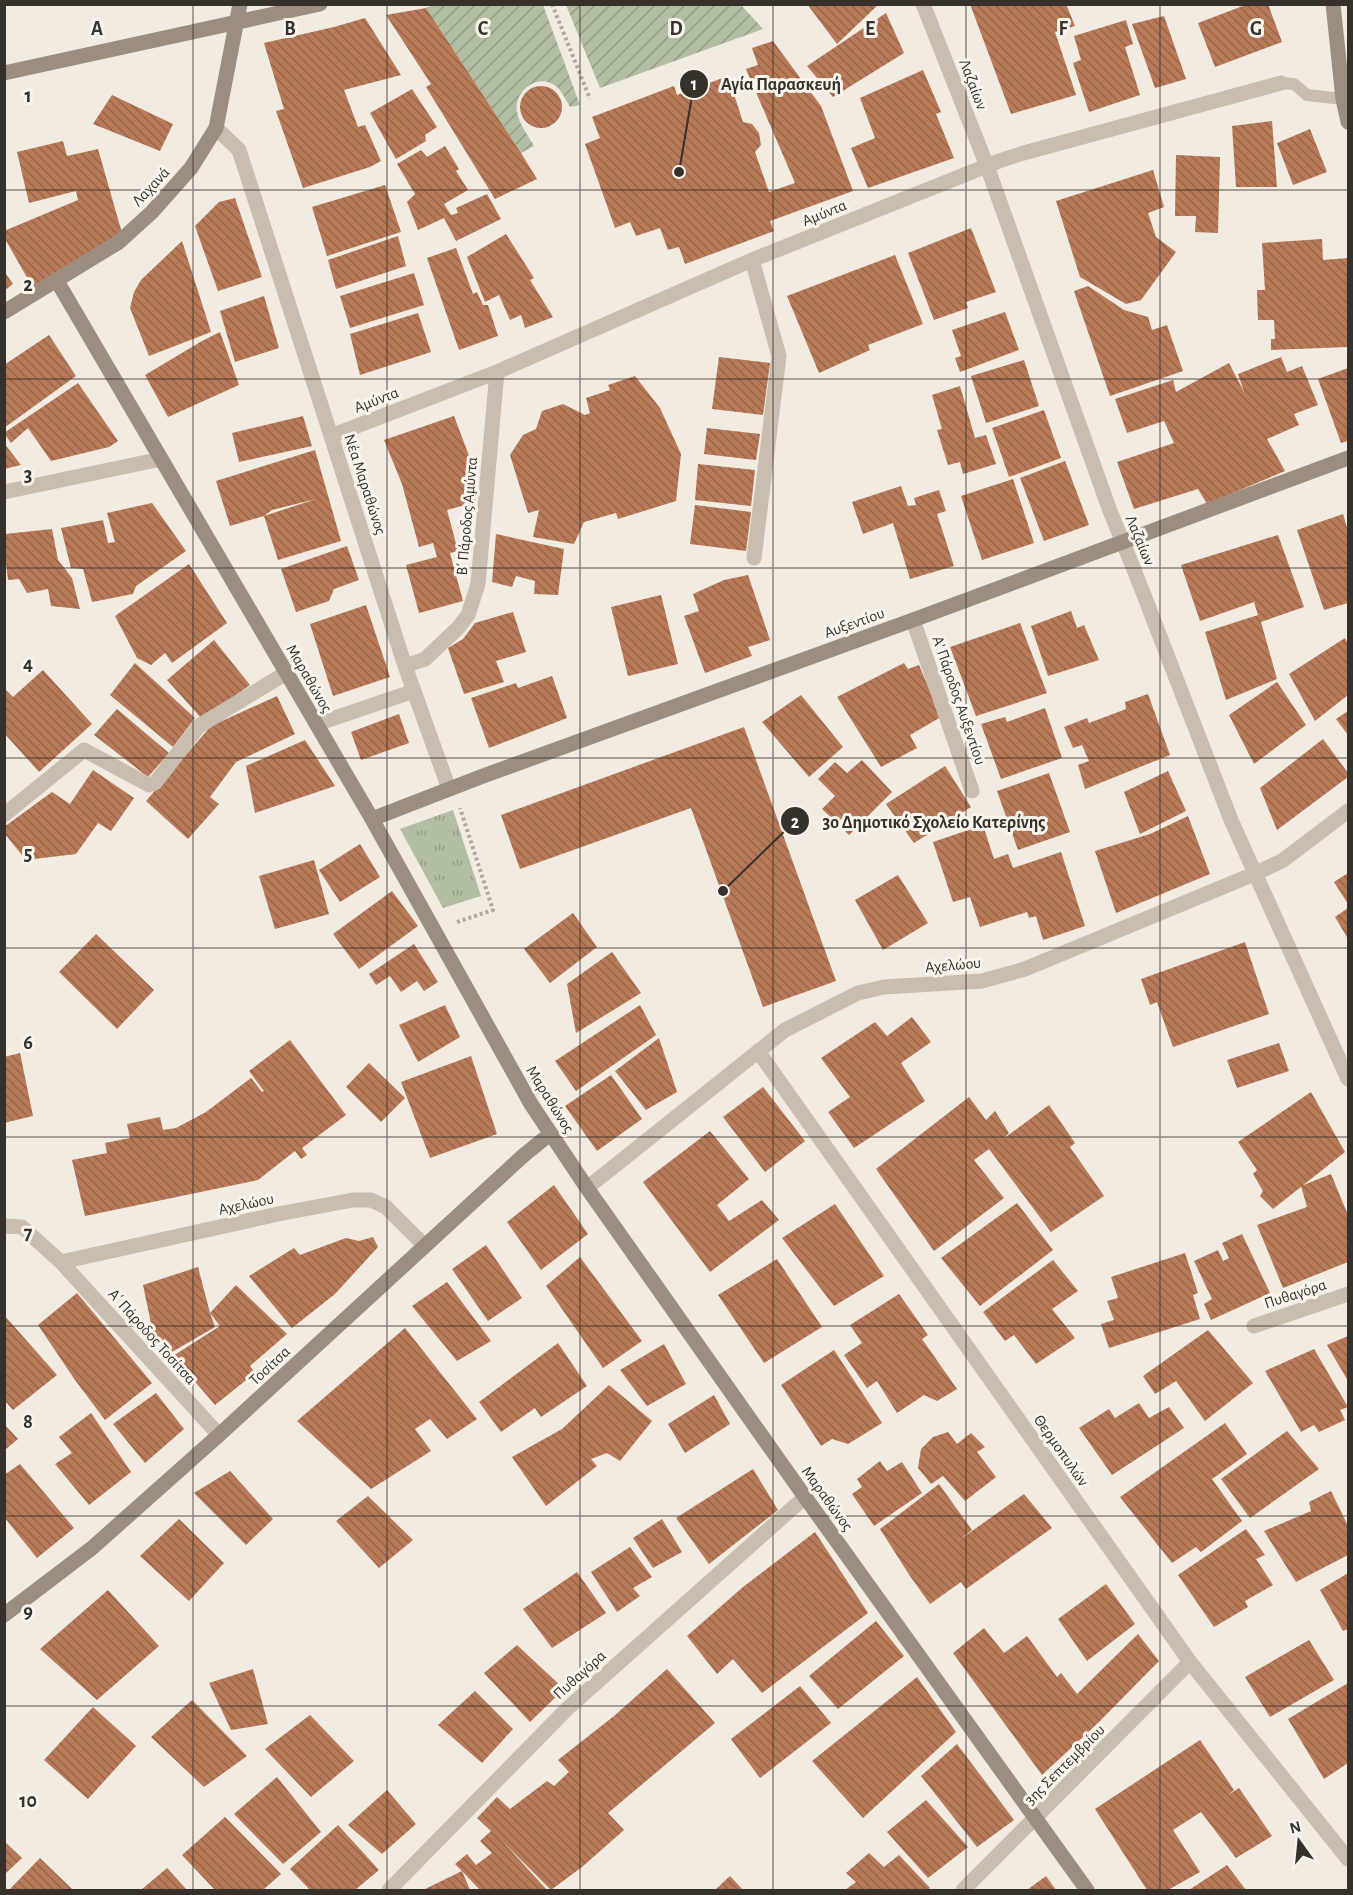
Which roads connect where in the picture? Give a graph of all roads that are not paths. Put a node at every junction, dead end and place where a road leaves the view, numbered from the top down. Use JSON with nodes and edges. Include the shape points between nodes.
{"nodes":[{"id":1,"x":240,"y":4,"type":"edge"},
{"id":2,"x":320,"y":4,"type":"edge"},
{"id":3,"x":923,"y":4,"type":"edge"},
{"id":4,"x":1333,"y":4,"type":"edge"},
{"id":5,"x":238,"y":22,"type":"junction"},
{"id":6,"x":1343,"y":49,"type":"edge"},
{"id":7,"x":4,"y":73,"type":"edge"},
{"id":8,"x":1281,"y":83,"type":"joint"},
{"id":9,"x":1343,"y":99,"type":"junction"},
{"id":10,"x":1348,"y":122,"type":"edge"},
{"id":11,"x":216,"y":128,"type":"junction"},
{"id":12,"x":987,"y":166,"type":"junction"},
{"id":13,"x":752,"y":260,"type":"junction"},
{"id":14,"x":57,"y":281,"type":"junction"},
{"id":15,"x":4,"y":312,"type":"edge"},
{"id":16,"x":497,"y":372,"type":"junction"},
{"id":17,"x":331,"y":436,"type":"junction"},
{"id":18,"x":1348,"y":458,"type":"edge"},
{"id":19,"x":162,"y":459,"type":"junction"},
{"id":20,"x":4,"y":492,"type":"edge"},
{"id":21,"x":1123,"y":541,"type":"junction"},
{"id":22,"x":754,"y":558,"type":"dead end"},
{"id":23,"x":913,"y":620,"type":"junction"},
{"id":24,"x":405,"y":666,"type":"junction"},
{"id":25,"x":286,"y":673,"type":"junction"},
{"id":26,"x":414,"y":692,"type":"junction"},
{"id":27,"x":317,"y":724,"type":"junction"},
{"id":28,"x":451,"y":788,"type":"junction"},
{"id":29,"x":972,"y":791,"type":"dead end"},
{"id":30,"x":1348,"y":811,"type":"edge"},
{"id":31,"x":4,"y":815,"type":"edge"},
{"id":32,"x":372,"y":819,"type":"junction"},
{"id":33,"x":1254,"y":874,"type":"junction"},
{"id":34,"x":758,"y":1052,"type":"junction"},
{"id":35,"x":1348,"y":1079,"type":"edge"},
{"id":36,"x":550,"y":1134,"type":"junction"},
{"id":37,"x":587,"y":1188,"type":"junction"},
{"id":38,"x":4,"y":1226,"type":"edge"},
{"id":39,"x":424,"y":1245,"type":"junction"},
{"id":40,"x":61,"y":1262,"type":"junction"},
{"id":41,"x":1348,"y":1294,"type":"edge"},
{"id":42,"x":1254,"y":1326,"type":"dead end"},
{"id":43,"x":219,"y":1435,"type":"junction"},
{"id":44,"x":805,"y":1497,"type":"junction"},
{"id":45,"x":4,"y":1615,"type":"edge"},
{"id":46,"x":1190,"y":1662,"type":"junction"},
{"id":47,"x":1035,"y":1818,"type":"junction"},
{"id":48,"x":1348,"y":1859,"type":"edge"},
{"id":49,"x":389,"y":1890,"type":"edge"},
{"id":50,"x":963,"y":1890,"type":"edge"},
{"id":51,"x":1087,"y":1890,"type":"edge"}],
"edges":[{"from":1,"to":5,"type":"street","name":"Λαχανά"},
{"from":2,"to":5,"type":"street"},
{"from":3,"to":12,"type":"street","name":"Λαζαίων"},
{"from":4,"to":6,"type":"street"},
{"from":5,"to":7,"type":"street"},
{"from":5,"to":11,"type":"street","name":"Λαχανά"},
{"from":6,"to":9,"type":"street"},
{"from":8,"to":9,"type":"lane","name":"Αμύντα","via":[[1294,84],[1307,95]]},
{"from":8,"to":12,"type":"street","name":"Αμύντα"},
{"from":9,"to":10,"type":"street"},
{"from":11,"to":14,"type":"street","name":"Λαχανά","via":[[191,168],[152,212],[118,242]]},
{"from":11,"to":17,"type":"street","name":"Νέα Μαραθώνος","via":[[239,150]]},
{"from":12,"to":13,"type":"street","name":"Αμύντα"},
{"from":12,"to":21,"type":"street","name":"Λαζαίων"},
{"from":13,"to":16,"type":"street","name":"Αμύντα"},
{"from":13,"to":22,"type":"street","via":[[779,356]]},
{"from":14,"to":15,"type":"street","name":"Λαχανά"},
{"from":14,"to":19,"type":"street","name":"Μαραθώνος"},
{"from":16,"to":17,"type":"street","name":"Αμύντα"},
{"from":16,"to":24,"type":"street","name":"Β΄ Πάροδος Αμύντα","via":[[478,584],[468,615],[458,628],[425,659]]},
{"from":17,"to":24,"type":"street","name":"Νέα Μαραθώνος"},
{"from":18,"to":21,"type":"street","name":"Αυξεντίου"},
{"from":19,"to":20,"type":"street"},
{"from":19,"to":25,"type":"street","name":"Μαραθώνος"},
{"from":21,"to":23,"type":"street","name":"Αυξεντίου"},
{"from":21,"to":33,"type":"street","name":"Λαζαίων"},
{"from":23,"to":28,"type":"street","name":"Αυξεντίου"},
{"from":23,"to":29,"type":"street","name":"Αʹ Πάροδος Αυξεντίου"},
{"from":24,"to":26,"type":"street","name":"Νέα Μαραθώνος"},
{"from":25,"to":27,"type":"street","name":"Μαραθώνος"},
{"from":25,"to":31,"type":"street","via":[[200,726],[155,783],[149,785],[84,750]]},
{"from":26,"to":27,"type":"street"},
{"from":26,"to":28,"type":"street","name":"Νέα Μαραθώνος"},
{"from":27,"to":32,"type":"street","name":"Μαραθώνος"},
{"from":28,"to":32,"type":"street","name":"Αυξεντίου"},
{"from":30,"to":33,"type":"street","name":"Αχελώου","via":[[1282,861]]},
{"from":32,"to":36,"type":"street","name":"Μαραθώνος"},
{"from":33,"to":34,"type":"street","name":"Αχελώου","via":[[1024,969],[982,981],[884,987],[858,993],[785,1030]]},
{"from":33,"to":35,"type":"street","name":"Λαζαίων"},
{"from":34,"to":37,"type":"street","name":"Αχελώου"},
{"from":34,"to":46,"type":"street","name":"Θερμοπυλών"},
{"from":36,"to":37,"type":"street","name":"Μαραθώνος"},
{"from":36,"to":39,"type":"street","name":"Τοσίτσα"},
{"from":37,"to":44,"type":"street","name":"Μαραθώνος"},
{"from":38,"to":40,"type":"street","name":"Α΄ Πάροδος Τοσίτσα","via":[[22,1227]]},
{"from":39,"to":40,"type":"street","name":"Αχελώου","via":[[386,1207],[371,1200],[352,1200]]},
{"from":39,"to":43,"type":"street","name":"Τοσίτσα"},
{"from":40,"to":43,"type":"street","name":"Α΄ Πάροδος Τοσίτσα"},
{"from":41,"to":42,"type":"street","name":"Πυθαγόρα"},
{"from":43,"to":45,"type":"street","name":"Τοσίτσα","via":[[92,1548]]},
{"from":44,"to":47,"type":"street","name":"Μαραθώνος"},
{"from":44,"to":49,"type":"street","name":"Πυθαγόρα","via":[[568,1708]]},
{"from":46,"to":47,"type":"street","name":"3ης Σεπτεμβρίου"},
{"from":46,"to":48,"type":"street","name":"Θερμοπυλών"},
{"from":47,"to":50,"type":"street","name":"3ης Σεπτεμβρίου"},
{"from":47,"to":51,"type":"street","name":"Μαραθώνος"}]}
